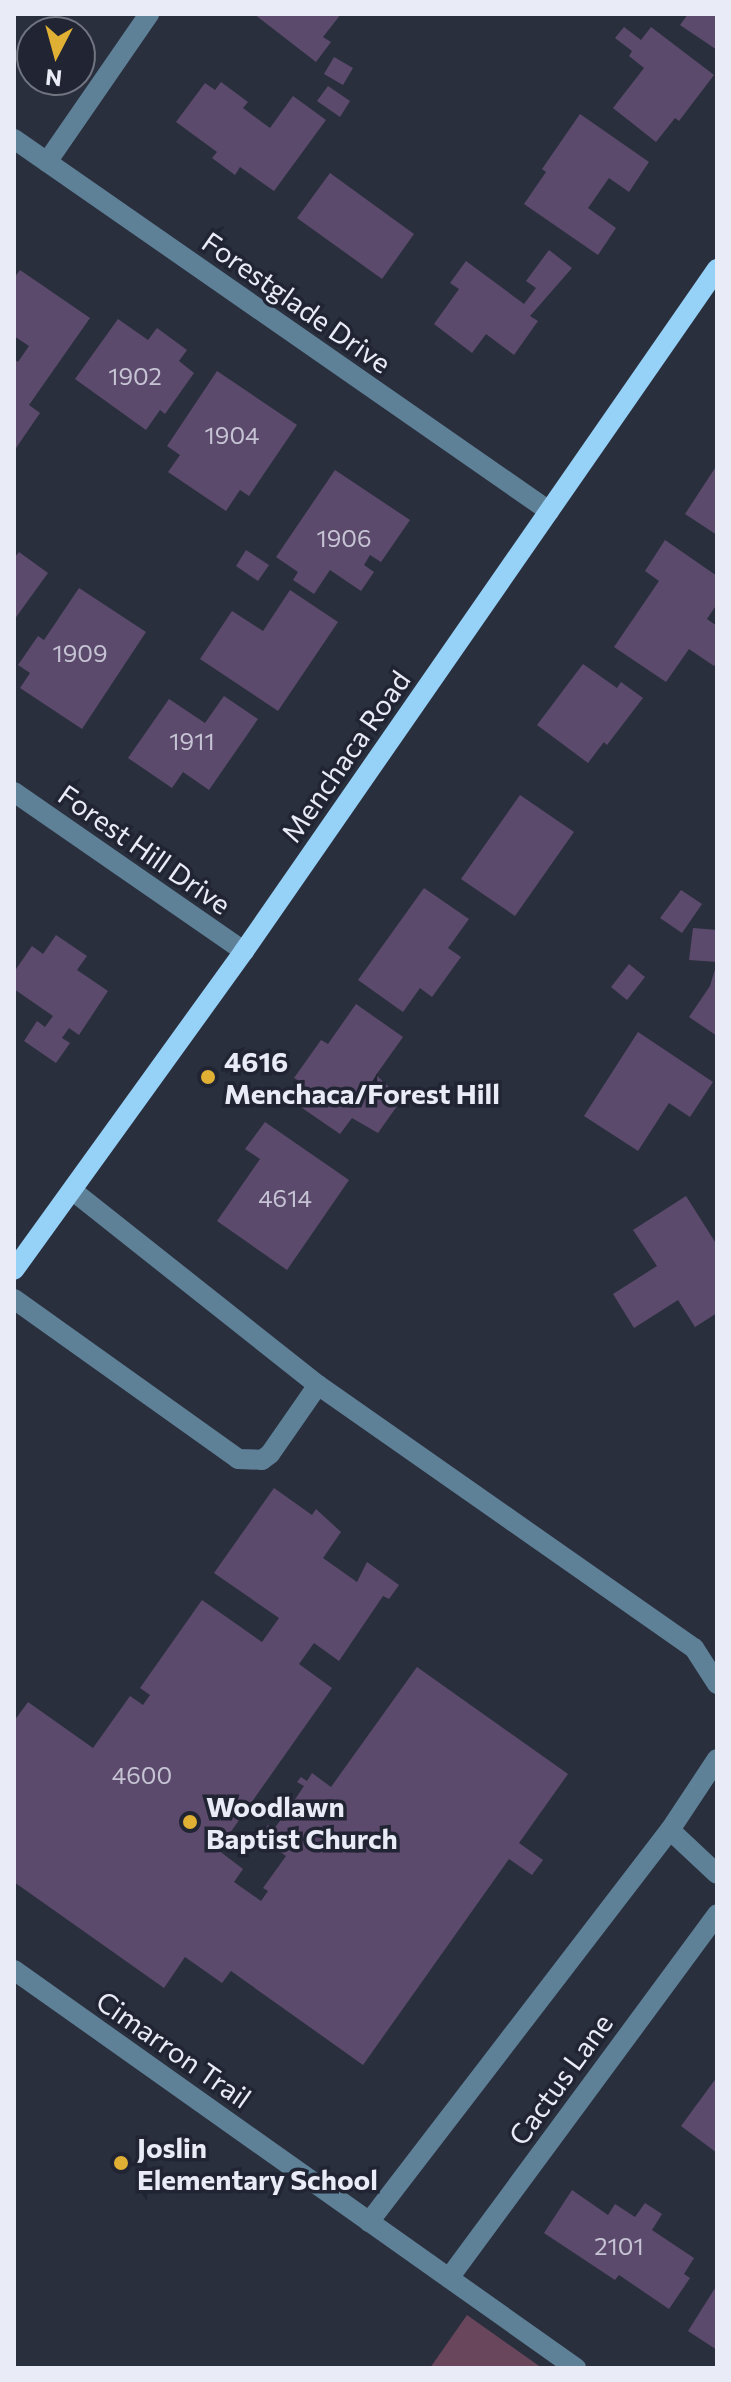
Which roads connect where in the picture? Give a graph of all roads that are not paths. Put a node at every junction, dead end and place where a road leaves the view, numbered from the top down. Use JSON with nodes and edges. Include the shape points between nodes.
{"nodes":[{"id":1,"x":149,"y":14,"type":"edge"},
{"id":2,"x":14,"y":139,"type":"edge"},
{"id":3,"x":47,"y":162,"type":"junction"},
{"id":4,"x":717,"y":269,"type":"edge"},
{"id":5,"x":549,"y":511,"type":"junction"},
{"id":6,"x":14,"y":792,"type":"edge"},
{"id":7,"x":244,"y":951,"type":"junction"},
{"id":8,"x":73,"y":1191,"type":"junction"},
{"id":9,"x":14,"y":1270,"type":"edge"},
{"id":10,"x":14,"y":1299,"type":"edge"},
{"id":11,"x":318,"y":1385,"type":"junction"},
{"id":12,"x":717,"y":1684,"type":"edge"},
{"id":13,"x":717,"y":1759,"type":"edge"},
{"id":14,"x":670,"y":1830,"type":"junction"},
{"id":15,"x":717,"y":1874,"type":"edge"},
{"id":16,"x":717,"y":1914,"type":"edge"},
{"id":17,"x":14,"y":1970,"type":"edge"},
{"id":18,"x":369,"y":2222,"type":"junction"},
{"id":19,"x":449,"y":2278,"type":"junction"},
{"id":20,"x":576,"y":2368,"type":"edge"}],
"edges":[{"from":1,"to":3,"type":"street"},
{"from":2,"to":3,"type":"street","name":"Forestglade Drive"},
{"from":3,"to":5,"type":"street","name":"Forestglade Drive"},
{"from":4,"to":5,"type":"main road","name":"Menchaca Road"},
{"from":5,"to":7,"type":"main road","name":"Menchaca Road"},
{"from":6,"to":7,"type":"street","name":"Forest Hill Drive"},
{"from":7,"to":8,"type":"main road","name":"Menchaca Road"},
{"from":8,"to":9,"type":"main road","name":"Menchaca Road"},
{"from":8,"to":11,"type":"street"},
{"from":10,"to":11,"type":"street","via":[[238,1459],[262,1460],[270,1454]]},
{"from":11,"to":12,"type":"street","via":[[694,1648]]},
{"from":13,"to":14,"type":"street"},
{"from":14,"to":15,"type":"street"},
{"from":14,"to":18,"type":"street"},
{"from":16,"to":19,"type":"street","name":"Cactus Lane"},
{"from":17,"to":18,"type":"street","name":"Cimarron Trail"},
{"from":18,"to":19,"type":"street","name":"Cimarron Trail"},
{"from":19,"to":20,"type":"street","name":"Cimarron Trail"}]}
